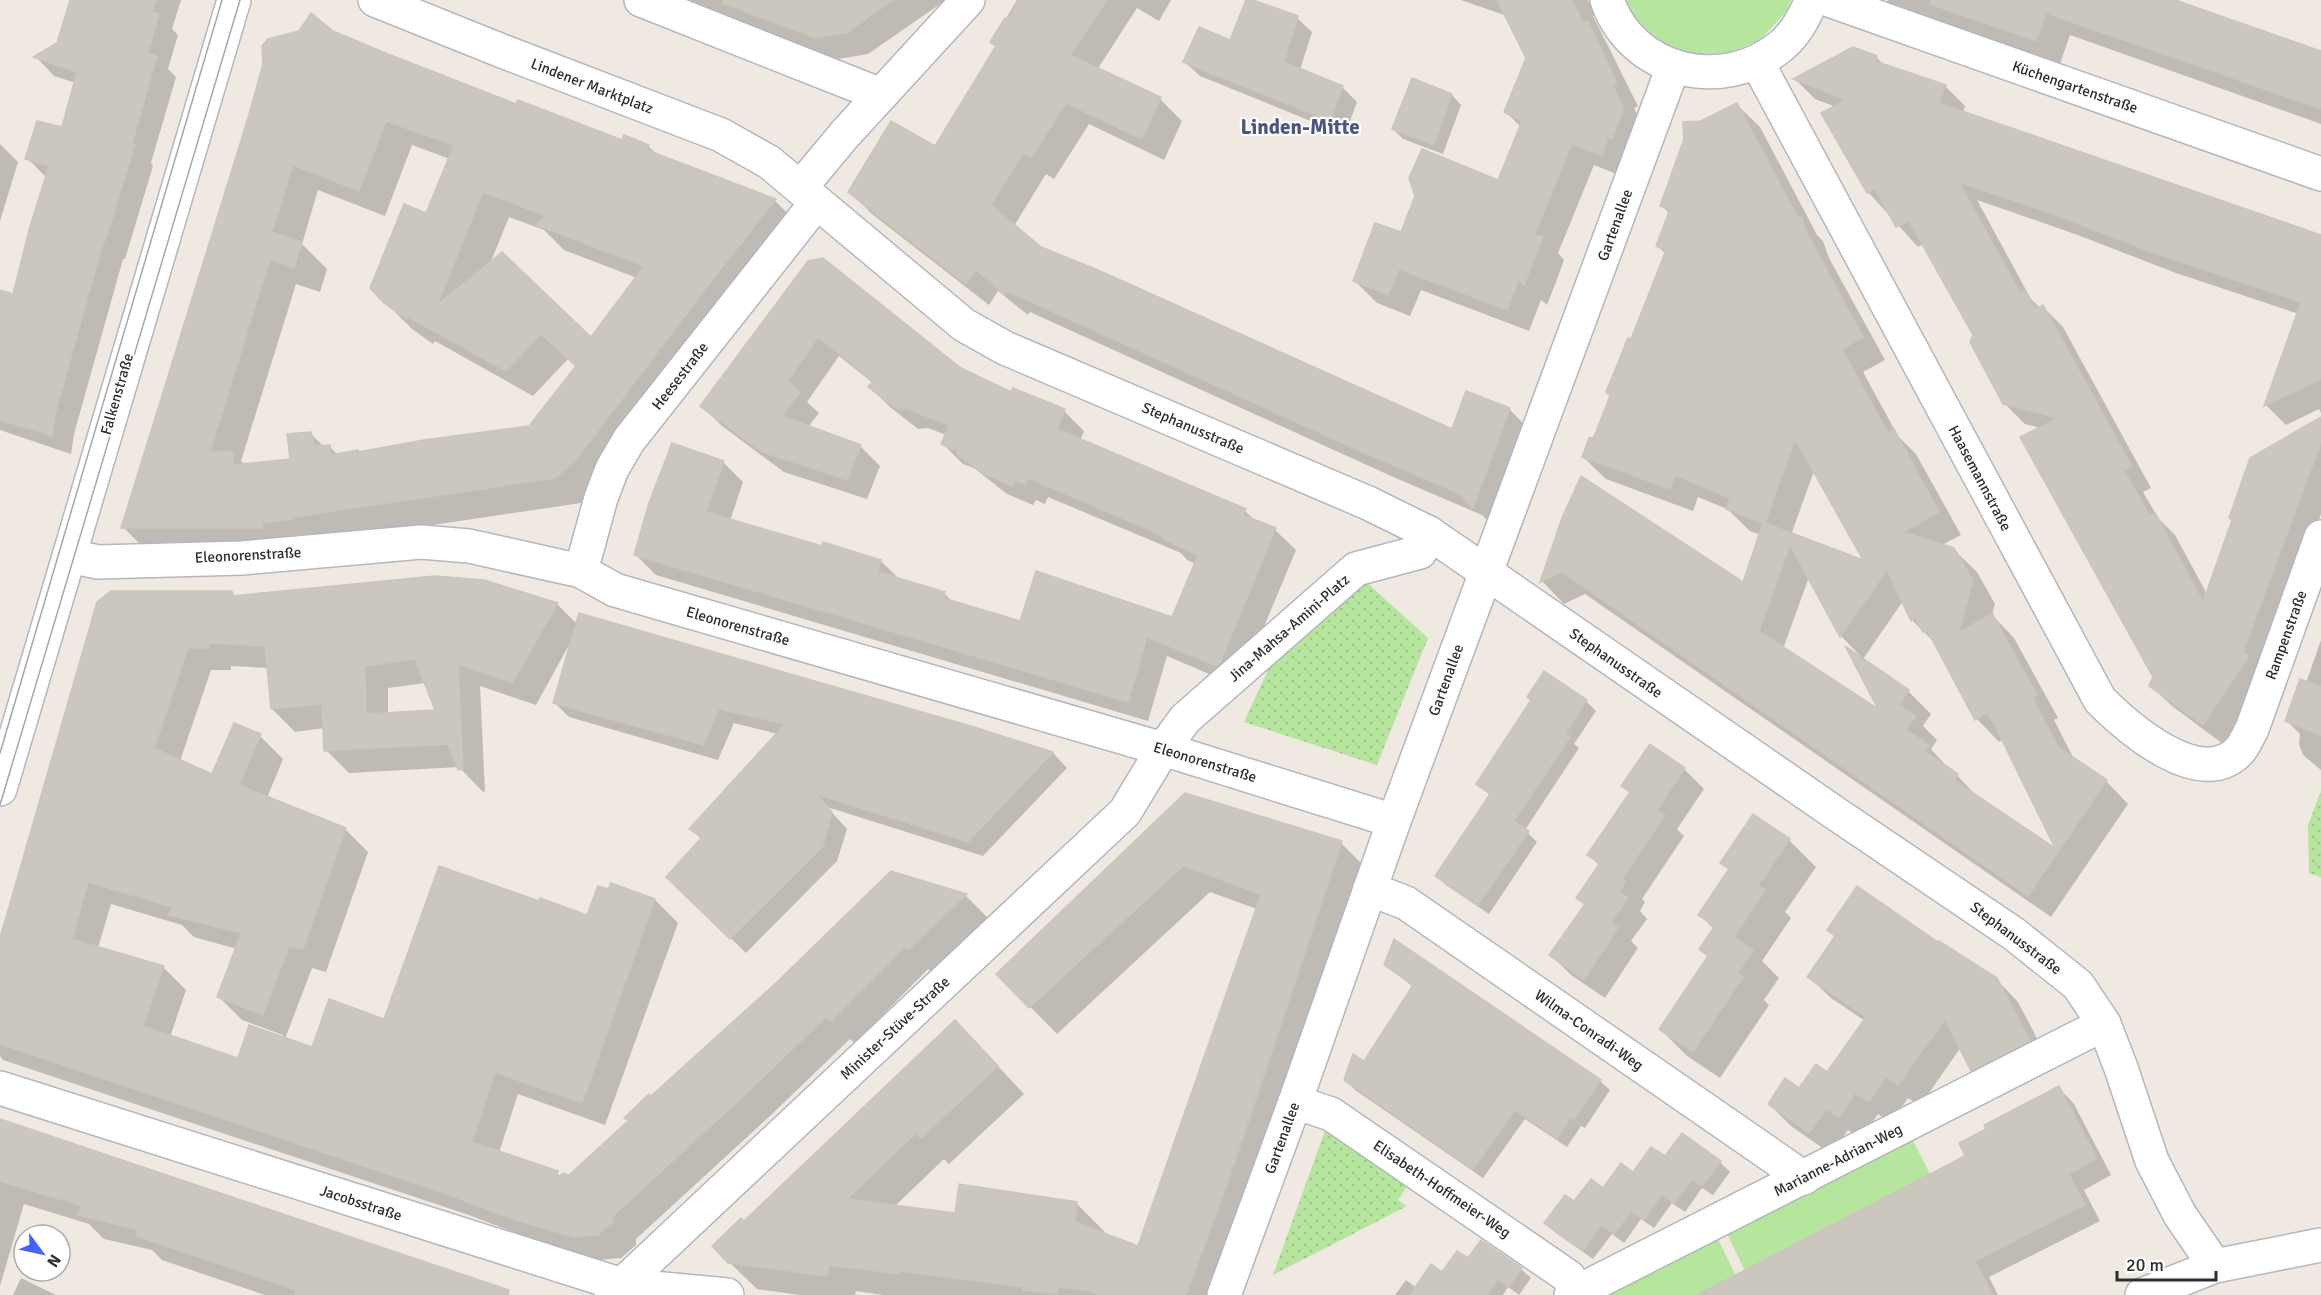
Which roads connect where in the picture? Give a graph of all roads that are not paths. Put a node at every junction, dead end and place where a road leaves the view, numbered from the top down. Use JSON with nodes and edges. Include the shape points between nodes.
{"nodes":[{"id":1,"x":234,"y":0,"type":"edge"},
{"id":2,"x":375,"y":0,"type":"edge"},
{"id":3,"x":641,"y":0,"type":"edge"},
{"id":4,"x":968,"y":0,"type":"edge"},
{"id":5,"x":1607,"y":0,"type":"edge"},
{"id":6,"x":1812,"y":0,"type":"edge"},
{"id":7,"x":1829,"y":0,"type":"edge"},
{"id":8,"x":1757,"y":62,"type":"junction"},
{"id":9,"x":1673,"y":67,"type":"junction"},
{"id":10,"x":880,"y":95,"type":"junction"},
{"id":11,"x":2321,"y":174,"type":"edge"},
{"id":12,"x":808,"y":195,"type":"junction"},
{"id":13,"x":856,"y":236,"type":"joint"},
{"id":14,"x":1429,"y":533,"type":"junction"},
{"id":15,"x":2321,"y":537,"type":"edge"},
{"id":16,"x":69,"y":556,"type":"junction"},
{"id":17,"x":582,"y":571,"type":"junction"},
{"id":18,"x":1486,"y":572,"type":"junction"},
{"id":19,"x":2262,"y":700,"type":"joint"},
{"id":20,"x":1163,"y":749,"type":"junction"},
{"id":21,"x":0,"y":789,"type":"edge"},
{"id":22,"x":1394,"y":821,"type":"junction"},
{"id":23,"x":1370,"y":889,"type":"junction"},
{"id":24,"x":2104,"y":1024,"type":"junction"},
{"id":25,"x":0,"y":1088,"type":"edge"},
{"id":26,"x":1295,"y":1102,"type":"junction"},
{"id":27,"x":1804,"y":1178,"type":"junction"},
{"id":28,"x":2321,"y":1245,"type":"edge"},
{"id":29,"x":2215,"y":1266,"type":"junction"},
{"id":30,"x":616,"y":1290,"type":"edge"},
{"id":31,"x":1574,"y":1294,"type":"edge"},
{"id":32,"x":727,"y":1295,"type":"edge"},
{"id":33,"x":1224,"y":1295,"type":"edge"},
{"id":34,"x":2142,"y":1295,"type":"edge"}],
"edges":[{"from":1,"to":16,"type":"street","name":"Falkenstraße"},
{"from":2,"to":12,"type":"street","name":"Lindener Marktplatz","via":[[721,135],[769,162]]},
{"from":3,"to":10,"type":"street"},
{"from":4,"to":10,"type":"street"},
{"from":5,"to":9,"type":"street","via":[[1611,14],[1627,37],[1648,55]]},
{"from":6,"to":8,"type":"street","via":[[1802,22],[1782,45]]},
{"from":7,"to":11,"type":"street","name":"Küchengartenstraße"},
{"from":8,"to":9,"type":"street","via":[[1730,71],[1701,73]]},
{"from":8,"to":19,"type":"street","name":"Haasemannstraße","via":[[2100,700],[2121,721],[2169,753],[2211,765],[2240,750]]},
{"from":9,"to":18,"type":"street","name":"Gartenallee"},
{"from":10,"to":12,"type":"street"},
{"from":12,"to":13,"type":"street","name":"Lindener Marktplatz"},
{"from":12,"to":17,"type":"street","name":"Heesestraße","via":[[629,440],[601,498]]},
{"from":13,"to":14,"type":"street","name":"Stephanusstraße","via":[[964,325],[1005,348],[1368,502]]},
{"from":14,"to":18,"type":"street","name":"Stephanusstraße"},
{"from":14,"to":20,"type":"street","name":"Jina-Mahsa-Amini-Platz","via":[[1419,552],[1356,569],[1185,719]]},
{"from":15,"to":19,"type":"street","name":"Rampenstraße"},
{"from":16,"to":17,"type":"street","name":"Eleonorenstraße","via":[[98,562],[242,558],[421,542],[469,546]]},
{"from":16,"to":21,"type":"street","name":"Falkenstraße"},
{"from":17,"to":20,"type":"street","name":"Eleonorenstraße","via":[[615,590]]},
{"from":18,"to":22,"type":"street","name":"Gartenallee"},
{"from":18,"to":24,"type":"street","name":"Stephanusstraße","via":[[2014,934],[2078,985]]},
{"from":20,"to":22,"type":"street","name":"Eleonorenstraße"},
{"from":20,"to":30,"type":"street","name":"Minister-Stüve-Straße","via":[[1125,812]]},
{"from":22,"to":23,"type":"street","name":"Gartenallee"},
{"from":23,"to":26,"type":"street","name":"Gartenallee"},
{"from":23,"to":27,"type":"street","name":"Wilma-Conradi-Weg","via":[[1406,903]]},
{"from":24,"to":27,"type":"street","name":"Marianne-Adrian-Weg"},
{"from":24,"to":29,"type":"street","name":"Stephanusstraße","via":[[2152,1161],[2180,1215]]},
{"from":25,"to":30,"type":"street","name":"Jacobsstraße"},
{"from":26,"to":31,"type":"street","name":"Elisabeth-Hoffmeier-Weg","via":[[1330,1114],[1447,1192],[1569,1277]]},
{"from":26,"to":33,"type":"street","name":"Gartenallee"},
{"from":27,"to":31,"type":"street","name":"Marianne-Adrian-Weg"},
{"from":28,"to":29,"type":"street"},
{"from":29,"to":34,"type":"street"},
{"from":30,"to":32,"type":"street","name":"Jacobsstraße"}]}
